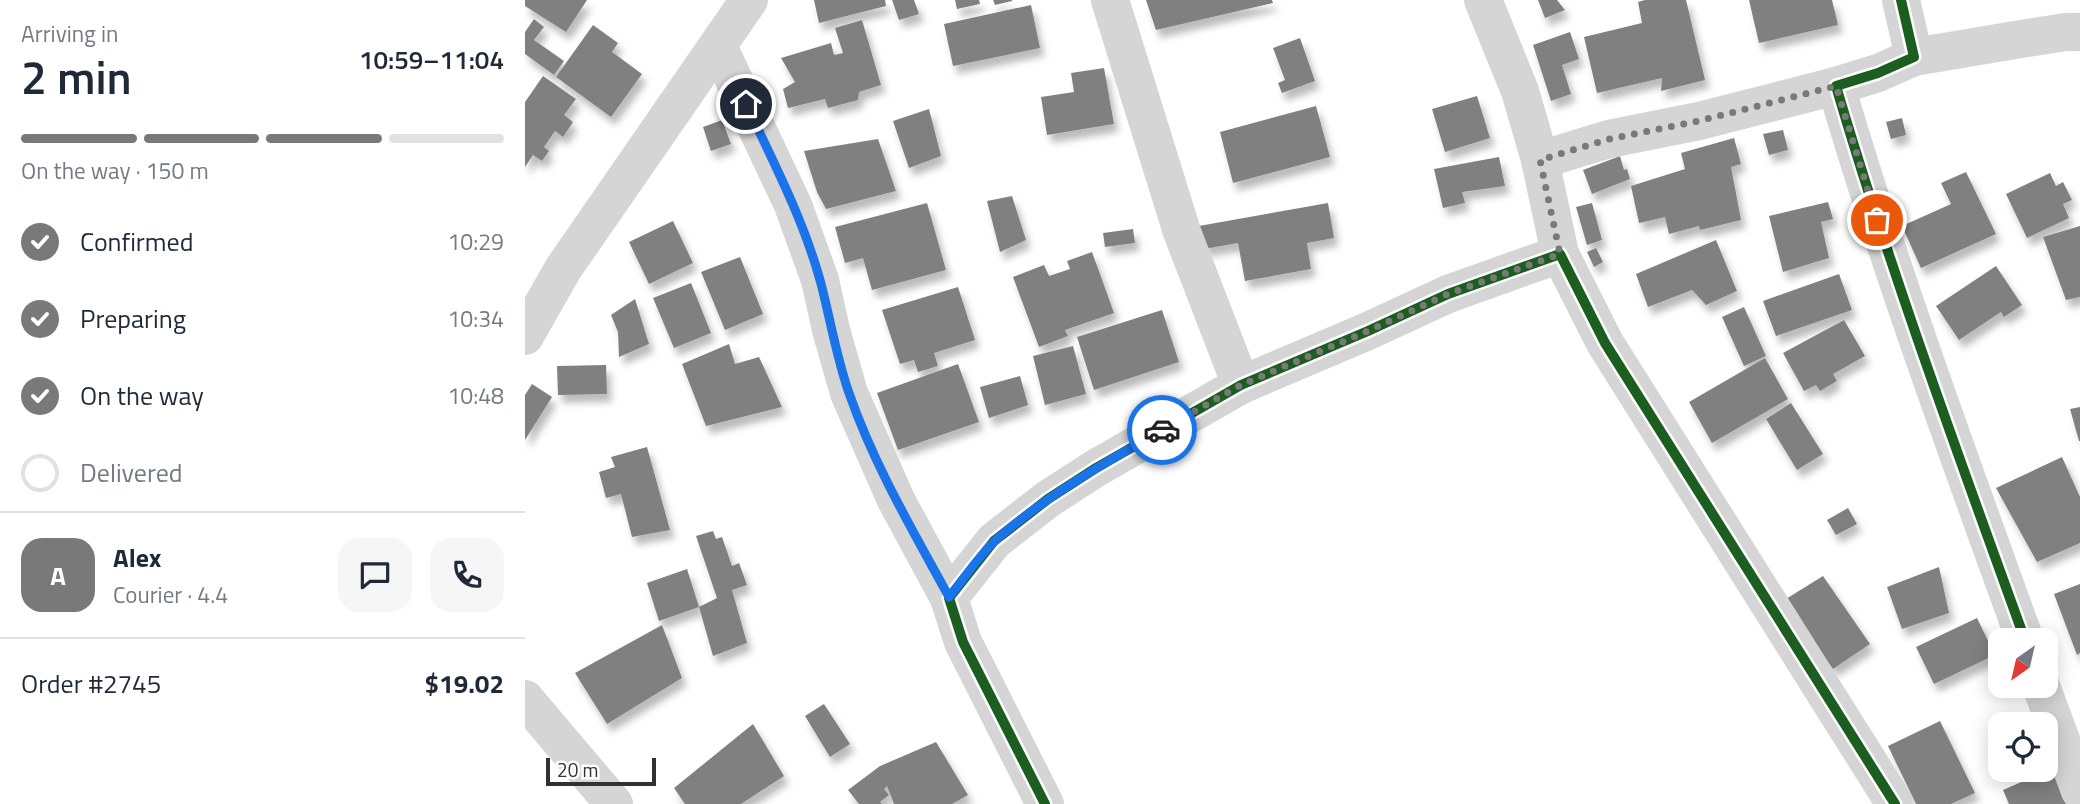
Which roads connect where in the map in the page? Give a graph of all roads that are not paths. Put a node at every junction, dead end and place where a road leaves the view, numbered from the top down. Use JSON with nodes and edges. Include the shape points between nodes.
{"nodes":[{"id":1,"x":749,"y":0,"type":"edge"},
{"id":2,"x":1110,"y":0,"type":"edge"},
{"id":3,"x":1483,"y":0,"type":"edge"},
{"id":4,"x":1901,"y":0,"type":"edge"},
{"id":5,"x":2080,"y":32,"type":"edge"},
{"id":6,"x":718,"y":46,"type":"junction"},
{"id":7,"x":1914,"y":57,"type":"junction"},
{"id":8,"x":1836,"y":86,"type":"junction"},
{"id":9,"x":1540,"y":160,"type":"junction"},
{"id":10,"x":1560,"y":254,"type":"junction"},
{"id":11,"x":525,"y":336,"type":"edge"},
{"id":12,"x":1241,"y":385,"type":"junction"},
{"id":13,"x":949,"y":597,"type":"junction"},
{"id":14,"x":2021,"y":628,"type":"edge"},
{"id":15,"x":2045,"y":698,"type":"edge"},
{"id":16,"x":525,"y":699,"type":"edge"},
{"id":17,"x":2080,"y":791,"type":"edge"},
{"id":18,"x":614,"y":804,"type":"edge"},
{"id":19,"x":1045,"y":804,"type":"edge"},
{"id":20,"x":1895,"y":804,"type":"edge"}],
"edges":[{"from":1,"to":6,"type":"street"},
{"from":2,"to":12,"type":"street","via":[[1182,232]]},
{"from":3,"to":9,"type":"street","via":[[1520,91]]},
{"from":4,"to":7,"type":"street"},
{"from":5,"to":7,"type":"street"},
{"from":6,"to":11,"type":"street","via":[[563,270]]},
{"from":6,"to":13,"type":"street","via":[[793,205],[820,280],[849,393],[896,500]]},
{"from":7,"to":8,"type":"street"},
{"from":8,"to":9,"type":"street","via":[[1609,139]]},
{"from":8,"to":14,"type":"street","via":[[1868,194]]},
{"from":9,"to":10,"type":"street"},
{"from":10,"to":12,"type":"street","via":[[1448,294]]},
{"from":10,"to":20,"type":"street","via":[[1605,343]]},
{"from":12,"to":13,"type":"street","via":[[1048,499],[995,541]]},
{"from":13,"to":19,"type":"street","via":[[963,642]]},
{"from":15,"to":17,"type":"street"},
{"from":16,"to":18,"type":"street"}]}
